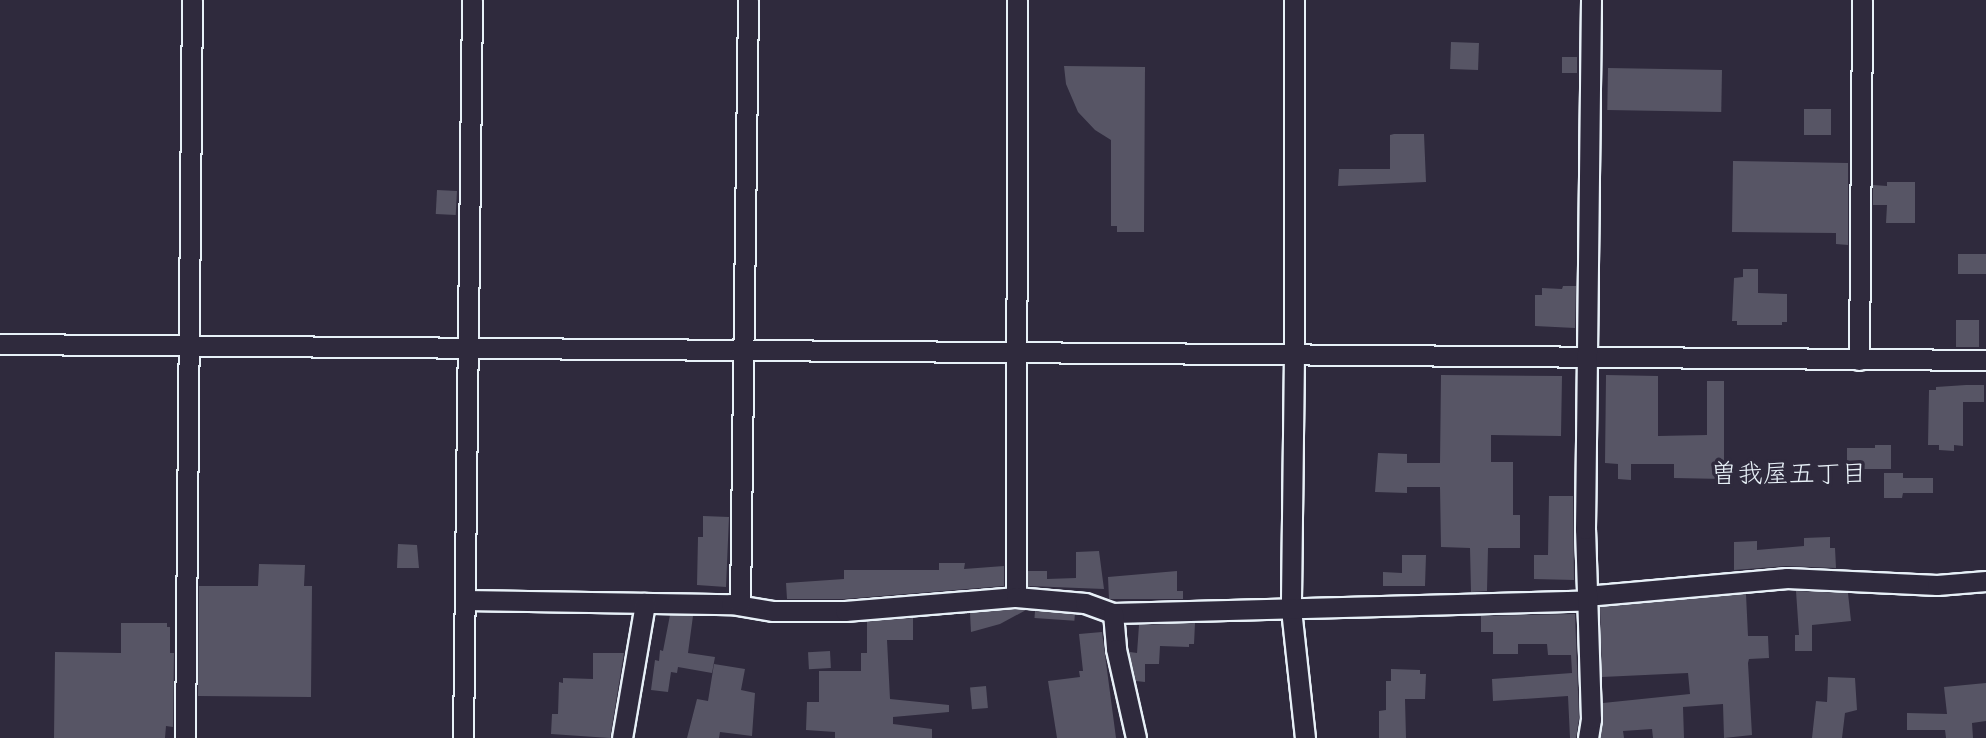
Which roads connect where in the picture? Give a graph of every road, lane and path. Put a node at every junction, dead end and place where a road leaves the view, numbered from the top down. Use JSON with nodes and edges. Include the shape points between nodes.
{"nodes":[{"id":1,"x":192,"y":0,"type":"edge"},
{"id":2,"x":472,"y":0,"type":"edge"},
{"id":3,"x":748,"y":0,"type":"edge"},
{"id":4,"x":1017,"y":0,"type":"edge"},
{"id":5,"x":1294,"y":0,"type":"edge"},
{"id":6,"x":1591,"y":0,"type":"edge"},
{"id":7,"x":1861,"y":0,"type":"edge"},
{"id":8,"x":0,"y":344,"type":"edge"},
{"id":9,"x":190,"y":344,"type":"junction"},
{"id":10,"x":470,"y":347,"type":"junction"},
{"id":11,"x":745,"y":348,"type":"junction"},
{"id":12,"x":1018,"y":351,"type":"junction"},
{"id":13,"x":1294,"y":354,"type":"junction"},
{"id":14,"x":1588,"y":356,"type":"junction"},
{"id":15,"x":1859,"y":359,"type":"junction"},
{"id":16,"x":1986,"y":360,"type":"edge"},
{"id":17,"x":1986,"y":581,"type":"edge"},
{"id":18,"x":1016,"y":597,"type":"junction"},
{"id":19,"x":1586,"y":598,"type":"junction"},
{"id":20,"x":465,"y":600,"type":"junction"},
{"id":21,"x":646,"y":603,"type":"junction"},
{"id":22,"x":740,"y":605,"type":"junction"},
{"id":23,"x":1291,"y":609,"type":"junction"},
{"id":24,"x":1113,"y":613,"type":"junction"},
{"id":25,"x":186,"y":738,"type":"edge"},
{"id":26,"x":463,"y":738,"type":"edge"},
{"id":27,"x":622,"y":738,"type":"edge"},
{"id":28,"x":1136,"y":738,"type":"edge"},
{"id":29,"x":1305,"y":738,"type":"edge"},
{"id":30,"x":1588,"y":738,"type":"edge"}],
"edges":[{"from":1,"to":9,"type":"street"},
{"from":2,"to":10,"type":"street"},
{"from":3,"to":11,"type":"street"},
{"from":4,"to":12,"type":"street"},
{"from":5,"to":13,"type":"street"},
{"from":6,"to":14,"type":"street"},
{"from":7,"to":15,"type":"street"},
{"from":8,"to":9,"type":"street"},
{"from":9,"to":10,"type":"street"},
{"from":9,"to":25,"type":"street"},
{"from":10,"to":11,"type":"street"},
{"from":10,"to":20,"type":"street"},
{"from":11,"to":12,"type":"street"},
{"from":11,"to":22,"type":"street"},
{"from":12,"to":13,"type":"street"},
{"from":12,"to":18,"type":"street"},
{"from":13,"to":14,"type":"street"},
{"from":13,"to":23,"type":"street"},
{"from":14,"to":15,"type":"street"},
{"from":14,"to":19,"type":"street"},
{"from":15,"to":16,"type":"street"},
{"from":17,"to":19,"type":"street","via":[[1937,585],[1787,578]]},
{"from":18,"to":22,"type":"street","via":[[845,611],[773,611]]},
{"from":18,"to":24,"type":"street","via":[[1085,603]]},
{"from":19,"to":23,"type":"street"},
{"from":19,"to":30,"type":"street"},
{"from":20,"to":21,"type":"street"},
{"from":20,"to":26,"type":"street"},
{"from":21,"to":22,"type":"street"},
{"from":21,"to":27,"type":"street"},
{"from":23,"to":24,"type":"street"},
{"from":23,"to":29,"type":"street"},
{"from":24,"to":28,"type":"street","via":[[1116,649]]}]}
